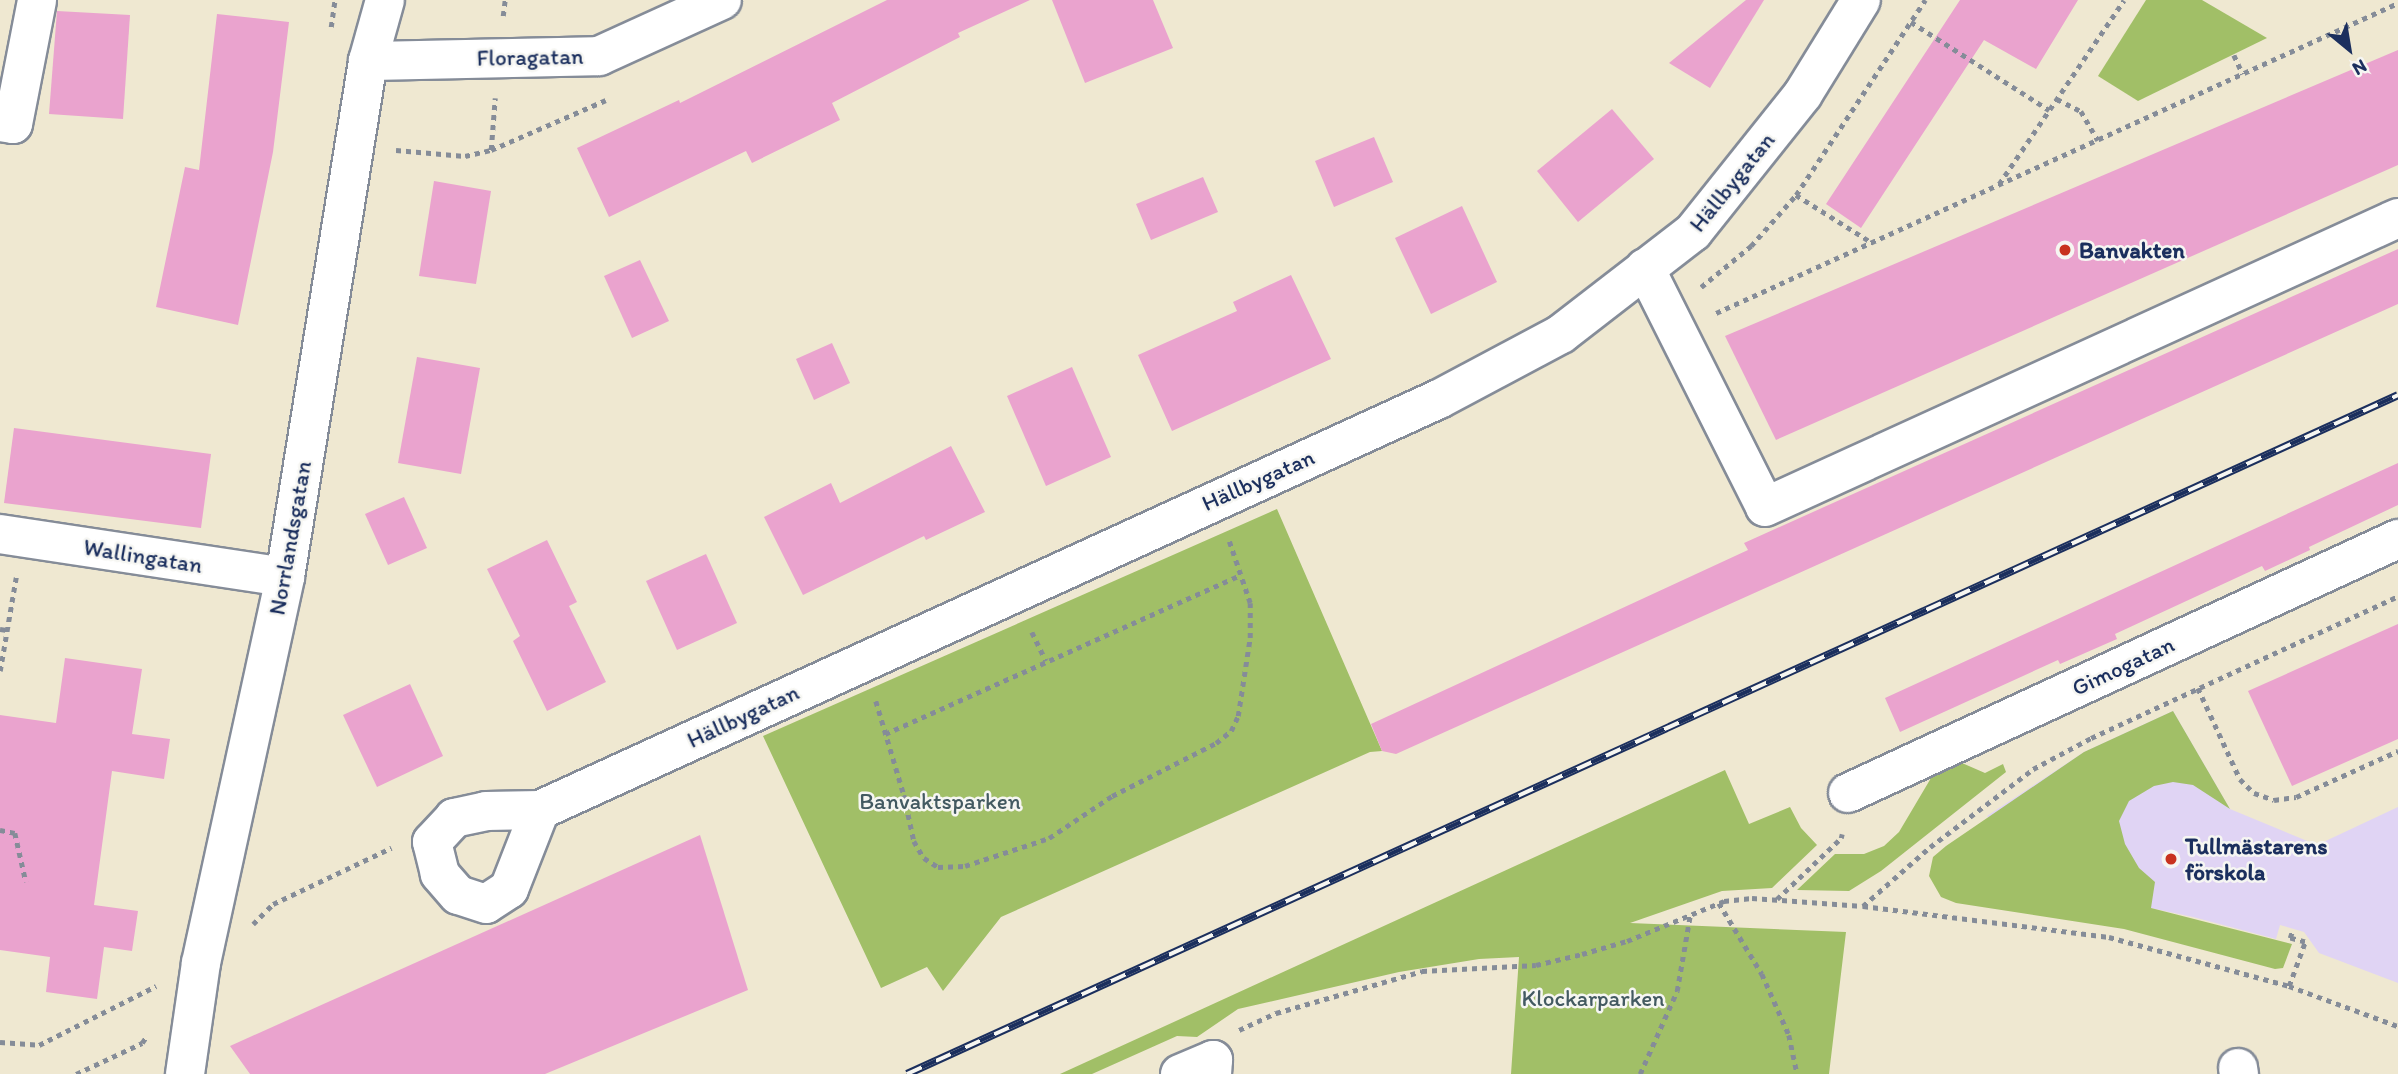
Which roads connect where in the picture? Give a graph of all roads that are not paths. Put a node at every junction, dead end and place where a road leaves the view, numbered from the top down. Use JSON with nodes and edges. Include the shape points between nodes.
{"nodes":[{"id":1,"x":37,"y":0,"type":"edge"},
{"id":2,"x":386,"y":0,"type":"edge"},
{"id":3,"x":722,"y":0,"type":"edge"},
{"id":4,"x":1861,"y":0,"type":"edge"},
{"id":5,"x":368,"y":61,"type":"junction"},
{"id":6,"x":0,"y":122,"type":"edge"},
{"id":7,"x":2398,"y":218,"type":"edge"},
{"id":8,"x":1645,"y":268,"type":"junction"},
{"id":9,"x":11,"y":536,"type":"edge"},
{"id":10,"x":2398,"y":540,"type":"edge"},
{"id":11,"x":285,"y":578,"type":"junction"},
{"id":12,"x":1847,"y":793,"type":"road end"},
{"id":13,"x":540,"y":810,"type":"dead end"},
{"id":14,"x":185,"y":1074,"type":"edge"}],
"edges":[{"from":1,"to":6,"type":"street","via":[[13,124]]},
{"from":2,"to":5,"type":"street","name":"Norrlandsgatan"},
{"from":3,"to":5,"type":"street","name":"Floragatan","via":[[599,55]]},
{"from":4,"to":8,"type":"street","name":"Hällbygatan","via":[[1804,94],[1693,232]]},
{"from":5,"to":11,"type":"street","name":"Norrlandsgatan"},
{"from":7,"to":8,"type":"street","via":[[1765,507]]},
{"from":8,"to":13,"type":"street","name":"Hällbygatan","via":[[1561,334],[1439,399]]},
{"from":9,"to":11,"type":"street","name":"Wallingatan"},
{"from":10,"to":12,"type":"street","name":"Gimogatan"},
{"from":11,"to":14,"type":"street","name":"Norrlandsgatan","via":[[201,963]]}]}
